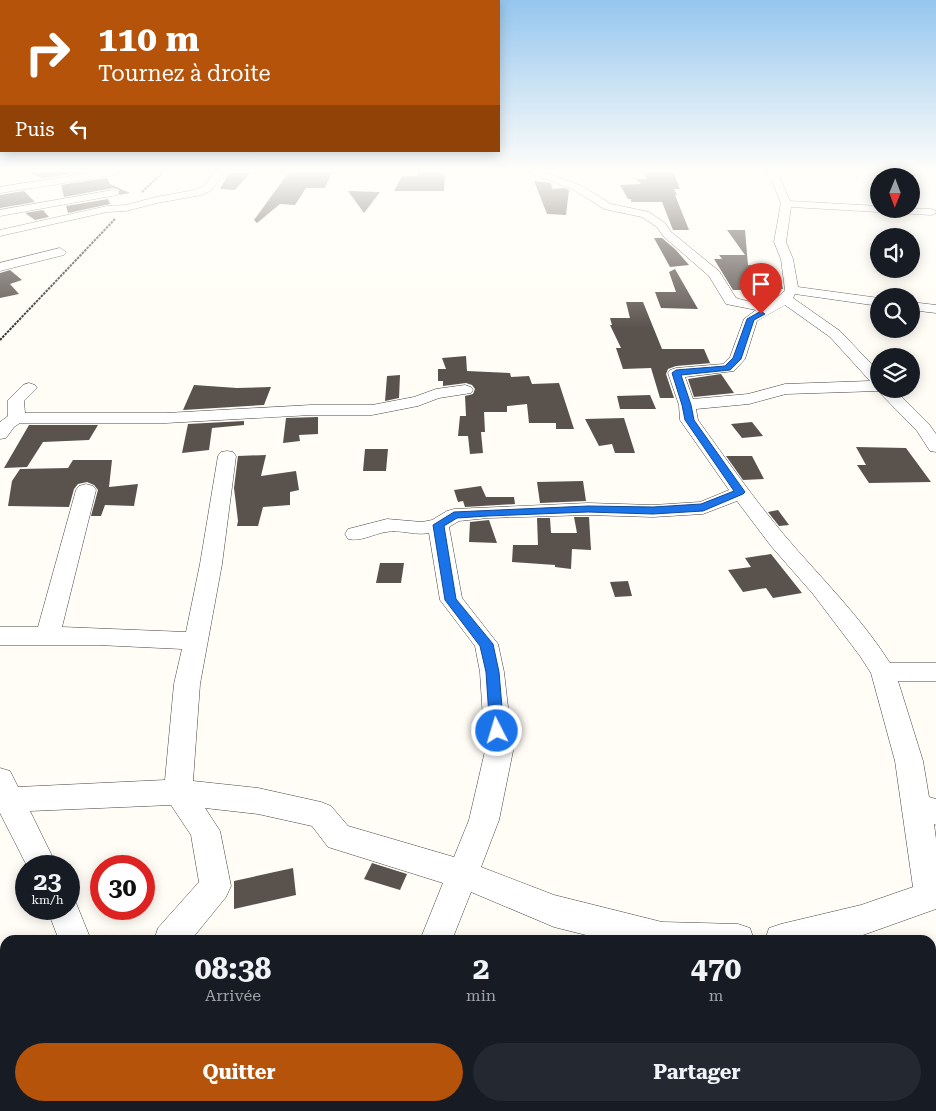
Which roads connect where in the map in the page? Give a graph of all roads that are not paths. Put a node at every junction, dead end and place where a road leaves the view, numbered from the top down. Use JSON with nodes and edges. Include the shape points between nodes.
{"nodes":[{"id":1,"x":41,"y":224,"type":"edge"},
{"id":2,"x":659,"y":224,"type":"edge"},
{"id":3,"x":783,"y":224,"type":"edge"},
{"id":4,"x":0,"y":233,"type":"edge"},
{"id":5,"x":60,"y":252,"type":"dead end"},
{"id":6,"x":0,"y":267,"type":"edge"},
{"id":7,"x":789,"y":295,"type":"junction"},
{"id":8,"x":870,"y":301,"type":"edge"},
{"id":9,"x":920,"y":307,"type":"edge"},
{"id":10,"x":772,"y":308,"type":"junction"},
{"id":11,"x":936,"y":309,"type":"edge"},
{"id":12,"x":870,"y":374,"type":"edge"},
{"id":13,"x":870,"y":384,"type":"edge"},
{"id":14,"x":29,"y":388,"type":"dead end"},
{"id":15,"x":465,"y":390,"type":"dead end"},
{"id":16,"x":894,"y":398,"type":"edge"},
{"id":17,"x":687,"y":405,"type":"junction"},
{"id":18,"x":18,"y":418,"type":"junction"},
{"id":19,"x":0,"y":434,"type":"edge"},
{"id":20,"x":936,"y":447,"type":"edge"},
{"id":21,"x":227,"y":456,"type":"dead end"},
{"id":22,"x":86,"y":490,"type":"dead end"},
{"id":23,"x":740,"y":492,"type":"junction"},
{"id":24,"x":438,"y":525,"type":"junction"},
{"id":25,"x":355,"y":534,"type":"dead end"},
{"id":26,"x":48,"y":634,"type":"junction"},
{"id":27,"x":0,"y":636,"type":"edge"},
{"id":28,"x":196,"y":641,"type":"junction"},
{"id":29,"x":883,"y":672,"type":"junction"},
{"id":30,"x":936,"y":672,"type":"edge"},
{"id":31,"x":178,"y":792,"type":"junction"},
{"id":32,"x":3,"y":793,"type":"edge"},
{"id":33,"x":926,"y":809,"type":"edge"},
{"id":34,"x":36,"y":855,"type":"edge"},
{"id":35,"x":462,"y":874,"type":"junction"},
{"id":36,"x":67,"y":920,"type":"edge"},
{"id":37,"x":73,"y":935,"type":"edge"},
{"id":38,"x":174,"y":935,"type":"edge"},
{"id":39,"x":438,"y":935,"type":"edge"},
{"id":40,"x":650,"y":935,"type":"edge"},
{"id":41,"x":801,"y":935,"type":"edge"}],
"edges":[{"from":1,"to":4,"type":"street"},
{"from":2,"to":10,"type":"street","via":[[714,274],[731,301]]},
{"from":3,"to":7,"type":"street","via":[[780,242],[788,259]]},
{"from":5,"to":6,"type":"street"},
{"from":7,"to":8,"type":"street"},
{"from":7,"to":10,"type":"street"},
{"from":7,"to":12,"type":"street","via":[[835,334]]},
{"from":9,"to":11,"type":"street"},
{"from":10,"to":17,"type":"street","via":[[751,319],[737,359],[728,368],[676,373]]},
{"from":13,"to":17,"type":"street","via":[[785,389],[749,399]]},
{"from":14,"to":18,"type":"street","via":[[16,400]]},
{"from":15,"to":18,"type":"street","via":[[372,410],[166,418]]},
{"from":16,"to":20,"type":"street","via":[[923,428]]},
{"from":17,"to":23,"type":"street","via":[[689,420]]},
{"from":18,"to":19,"type":"street","via":[[8,423]]},
{"from":21,"to":28,"type":"street"},
{"from":22,"to":26,"type":"street"},
{"from":23,"to":24,"type":"street","via":[[703,508],[488,512],[454,515]]},
{"from":23,"to":29,"type":"street","via":[[821,589]]},
{"from":24,"to":25,"type":"street","via":[[422,528],[387,525]]},
{"from":24,"to":35,"type":"street","via":[[451,600],[486,644],[492,672],[499,751],[484,820]]},
{"from":26,"to":27,"type":"street"},
{"from":26,"to":28,"type":"street"},
{"from":28,"to":31,"type":"street","via":[[187,684]]},
{"from":29,"to":30,"type":"street"},
{"from":29,"to":33,"type":"street"},
{"from":31,"to":32,"type":"street"},
{"from":31,"to":35,"type":"street","via":[[258,801],[321,815],[339,837]]},
{"from":31,"to":38,"type":"street","via":[[204,831],[215,886]]},
{"from":32,"to":34,"type":"street"},
{"from":33,"to":41,"type":"street","via":[[930,896],[861,921]]},
{"from":35,"to":39,"type":"street"},
{"from":35,"to":40,"type":"street","via":[[554,911]]},
{"from":36,"to":37,"type":"street"}]}
